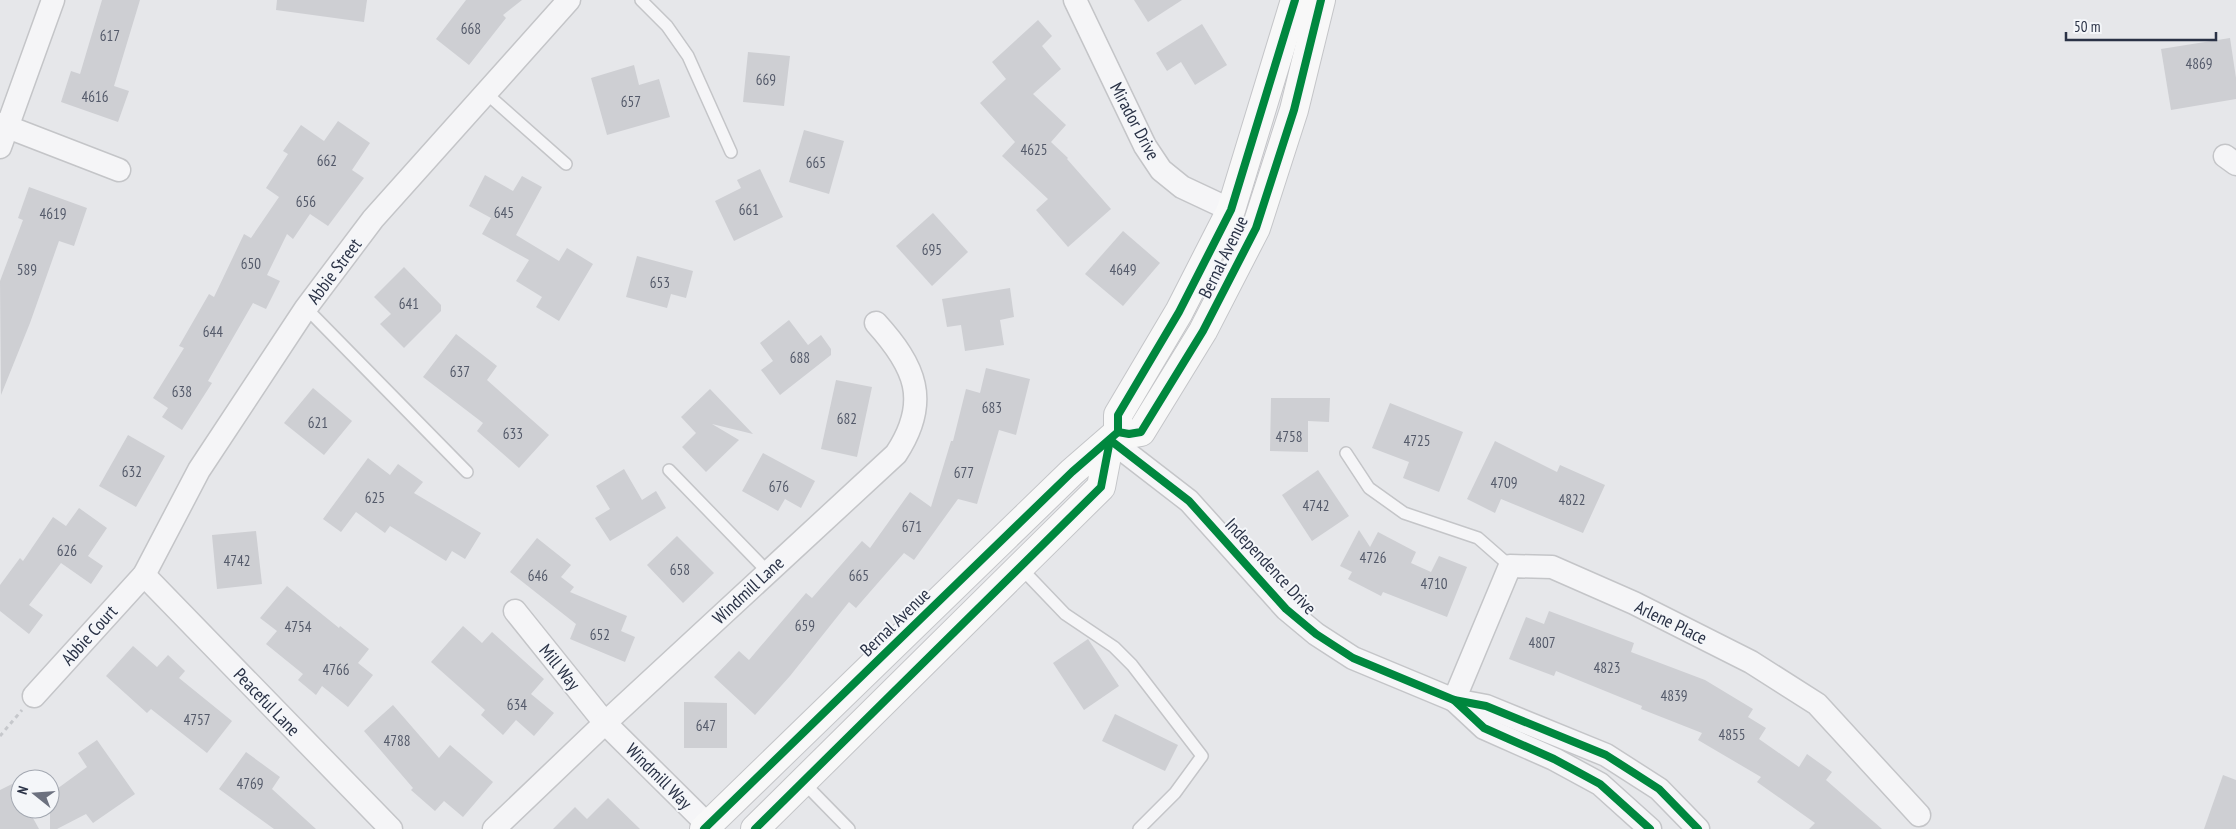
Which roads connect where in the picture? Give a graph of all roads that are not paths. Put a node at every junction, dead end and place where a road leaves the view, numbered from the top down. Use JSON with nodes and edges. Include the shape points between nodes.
{"nodes":[{"id":1,"x":53,"y":0,"type":"edge"},
{"id":2,"x":569,"y":0,"type":"edge"},
{"id":3,"x":641,"y":0,"type":"edge"},
{"id":4,"x":1075,"y":0,"type":"edge"},
{"id":5,"x":1295,"y":0,"type":"edge"},
{"id":6,"x":1321,"y":0,"type":"edge"},
{"id":7,"x":486,"y":94,"type":"junction"},
{"id":8,"x":3,"y":133,"type":"edge"},
{"id":9,"x":731,"y":152,"type":"dead end"},
{"id":10,"x":566,"y":164,"type":"dead end"},
{"id":11,"x":119,"y":170,"type":"dead end"},
{"id":12,"x":1231,"y":210,"type":"junction"},
{"id":13,"x":306,"y":308,"type":"junction"},
{"id":14,"x":876,"y":323,"type":"dead end"},
{"id":15,"x":1114,"y":436,"type":"junction"},
{"id":16,"x":1346,"y":453,"type":"dead end"},
{"id":17,"x":669,"y":470,"type":"dead end"},
{"id":18,"x":468,"y":472,"type":"dead end"},
{"id":19,"x":1510,"y":566,"type":"junction"},
{"id":20,"x":1020,"y":567,"type":"junction"},
{"id":21,"x":768,"y":572,"type":"junction"},
{"id":22,"x":144,"y":575,"type":"junction"},
{"id":23,"x":516,"y":611,"type":"dead end"},
{"id":24,"x":34,"y":696,"type":"road end"},
{"id":25,"x":1454,"y":700,"type":"junction"},
{"id":26,"x":605,"y":723,"type":"junction"},
{"id":27,"x":803,"y":782,"type":"junction"},
{"id":28,"x":1919,"y":815,"type":"dead end"},
{"id":29,"x":1689,"y":826,"type":"edge"},
{"id":30,"x":708,"y":828,"type":"edge"},
{"id":31,"x":391,"y":829,"type":"edge"},
{"id":32,"x":494,"y":829,"type":"edge"},
{"id":33,"x":755,"y":829,"type":"edge"},
{"id":34,"x":849,"y":829,"type":"edge"},
{"id":35,"x":1139,"y":829,"type":"edge"},
{"id":36,"x":1650,"y":829,"type":"edge"}],
"edges":[{"from":1,"to":8,"type":"street"},
{"from":2,"to":7,"type":"street","name":"Abbie Street"},
{"from":3,"to":9,"type":"lane","via":[[667,26],[688,56]]},
{"from":4,"to":12,"type":"street","name":"Mirador Drive","via":[[1145,146],[1161,170],[1182,187]]},
{"from":5,"to":12,"type":"main road","name":"Bernal Avenue"},
{"from":6,"to":15,"type":"main road","name":"Bernal Avenue","via":[[1294,110],[1256,228],[1203,331],[1141,432]]},
{"from":7,"to":10,"type":"lane"},
{"from":7,"to":13,"type":"street","name":"Abbie Street","via":[[373,219]]},
{"from":8,"to":11,"type":"street"},
{"from":12,"to":15,"type":"main road","name":"Bernal Avenue","via":[[1179,312],[1118,415]]},
{"from":13,"to":18,"type":"lane"},
{"from":13,"to":22,"type":"street","name":"Abbie Street","via":[[199,470]]},
{"from":14,"to":21,"type":"street","name":"Windmill Lane","via":[[898,347],[913,382],[915,404],[905,440],[896,454]]},
{"from":15,"to":20,"type":"main road","name":"Bernal Avenue","via":[[1101,487]]},
{"from":15,"to":25,"type":"street","name":"Independence Drive","via":[[1189,501],[1286,609],[1316,634],[1353,658]]},
{"from":15,"to":30,"type":"main road","name":"Bernal Avenue","via":[[1072,472]]},
{"from":16,"to":19,"type":"lane","via":[[1369,488],[1404,513],[1478,538]]},
{"from":17,"to":21,"type":"lane"},
{"from":19,"to":25,"type":"street"},
{"from":19,"to":28,"type":"street","name":"Arlene Place","via":[[1552,567],[1634,603],[1751,662],[1817,704]]},
{"from":20,"to":27,"type":"main road","name":"Bernal Avenue"},
{"from":20,"to":35,"type":"lane","via":[[1065,614],[1114,647],[1132,665],[1202,756],[1175,793]]},
{"from":21,"to":26,"type":"street","name":"Windmill Lane"},
{"from":22,"to":24,"type":"street","name":"Abbie Court"},
{"from":22,"to":31,"type":"street","name":"Peaceful Lane"},
{"from":23,"to":26,"type":"street","name":"Mill Way"},
{"from":25,"to":29,"type":"street","name":"Independence Drive","via":[[1486,706],[1606,755],[1659,789]]},
{"from":25,"to":36,"type":"street","name":"Independence Drive","via":[[1484,728],[1554,759],[1600,784]]},
{"from":26,"to":30,"type":"street","name":"Windmill Way"},
{"from":26,"to":32,"type":"street","name":"Windmill Lane"},
{"from":27,"to":33,"type":"main road","name":"Bernal Avenue"},
{"from":27,"to":34,"type":"lane"}]}
